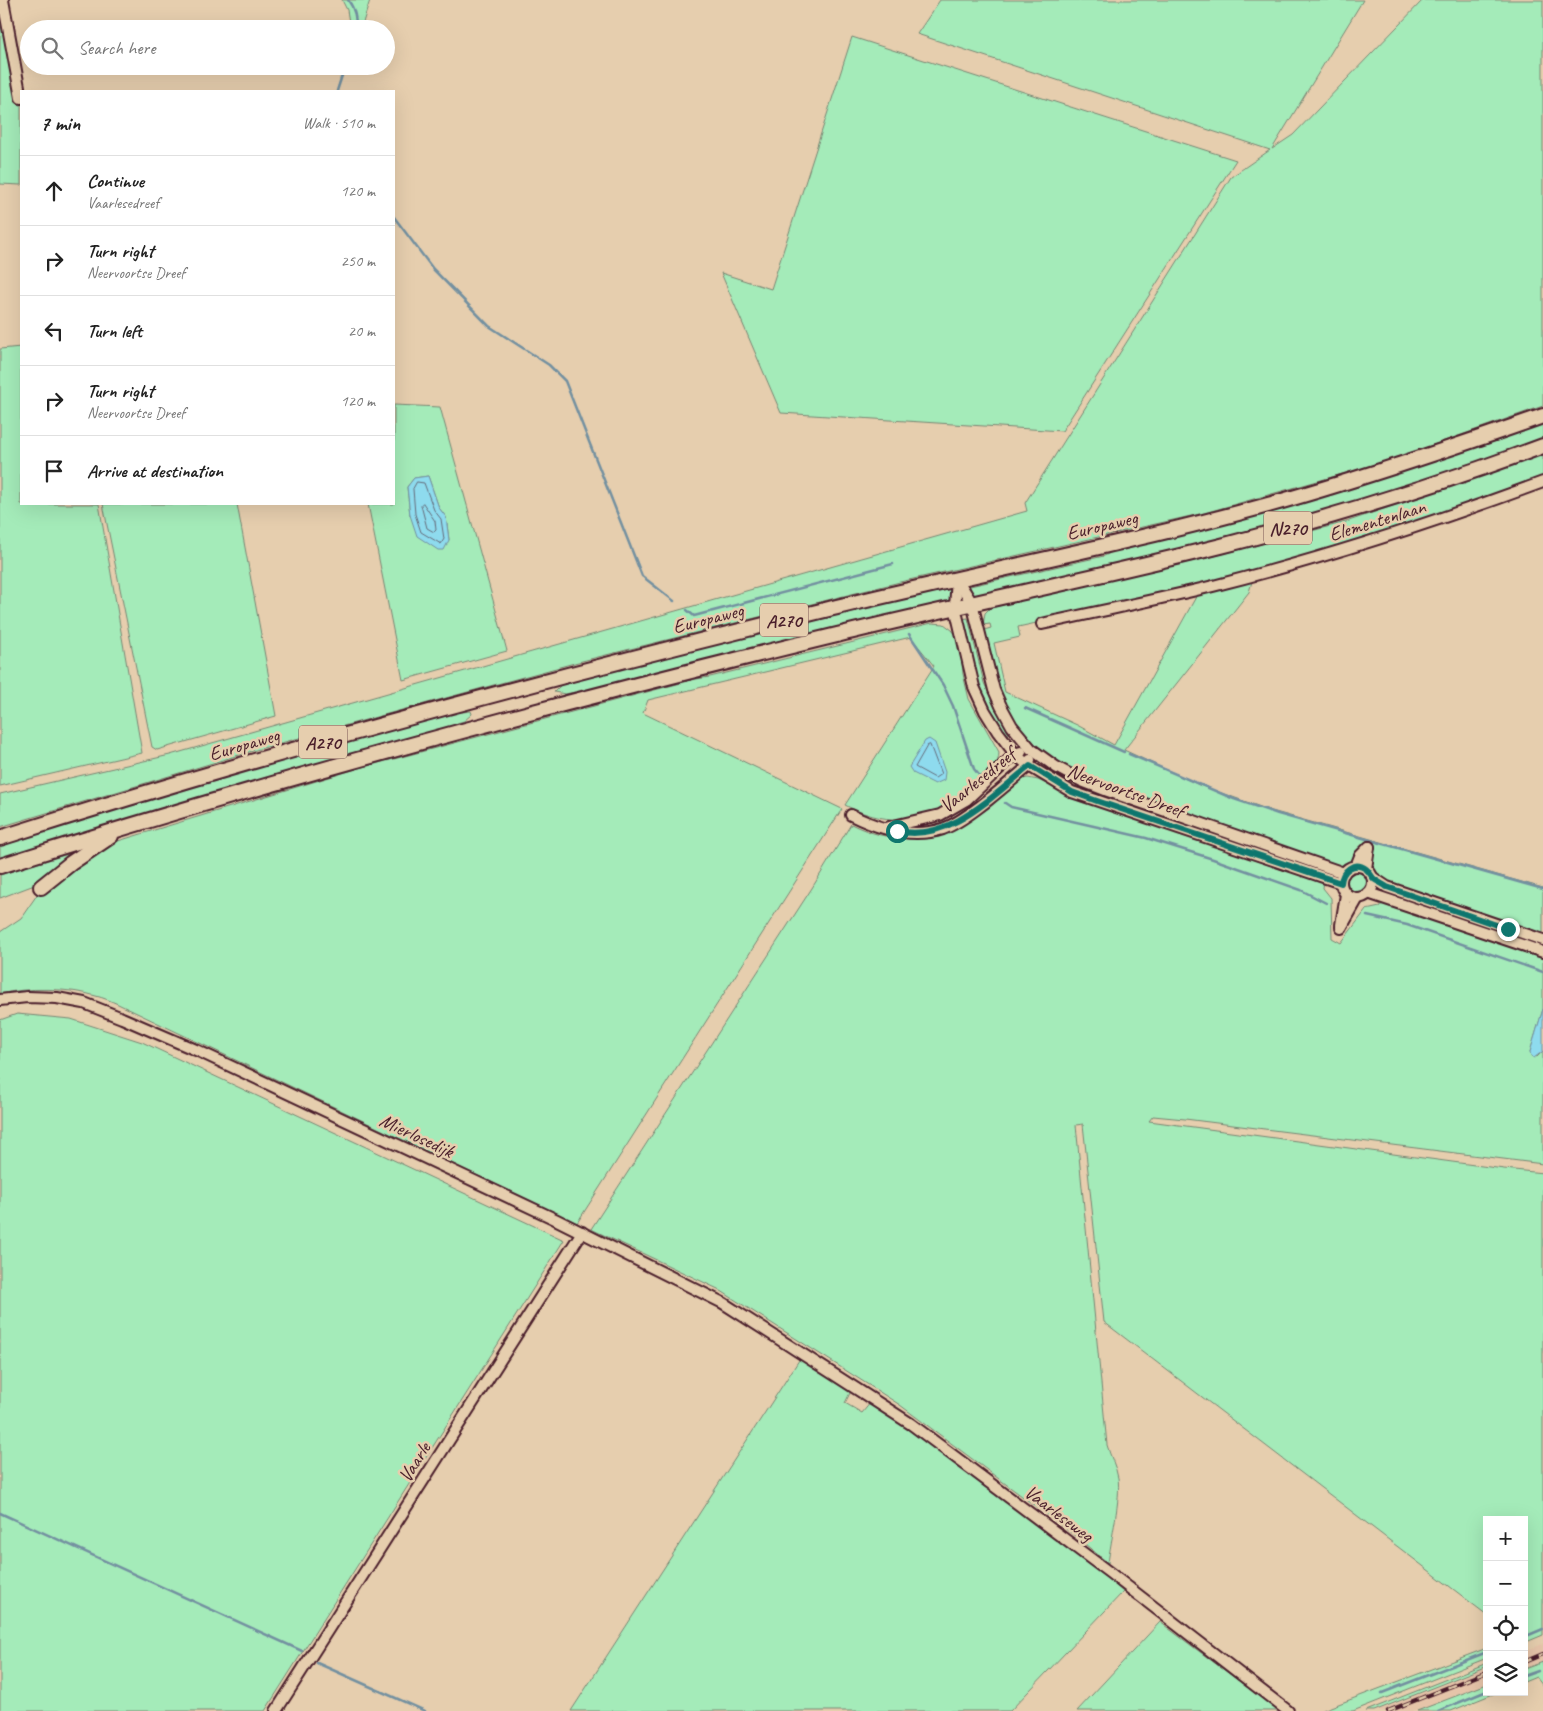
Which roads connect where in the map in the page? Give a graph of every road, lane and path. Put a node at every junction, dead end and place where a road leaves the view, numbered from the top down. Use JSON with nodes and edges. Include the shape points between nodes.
{"nodes":[{"id":1,"x":3,"y":0,"type":"edge"},
{"id":2,"x":20,"y":93,"type":"edge"},
{"id":3,"x":1543,"y":416,"type":"edge"},
{"id":4,"x":1543,"y":446,"type":"edge"},
{"id":5,"x":1543,"y":482,"type":"edge"},
{"id":6,"x":957,"y":579,"type":"junction"},
{"id":7,"x":972,"y":603,"type":"junction"},
{"id":8,"x":955,"y":607,"type":"junction"},
{"id":9,"x":1042,"y":624,"type":"dead end"},
{"id":10,"x":1031,"y":748,"type":"junction"},
{"id":11,"x":1015,"y":754,"type":"junction"},
{"id":12,"x":1030,"y":766,"type":"junction"},
{"id":13,"x":851,"y":816,"type":"dead end"},
{"id":14,"x":122,"y":828,"type":"junction"},
{"id":15,"x":886,"y":828,"type":"junction"},
{"id":16,"x":0,"y":838,"type":"edge"},
{"id":17,"x":0,"y":866,"type":"edge"},
{"id":18,"x":1356,"y":866,"type":"junction"},
{"id":19,"x":1344,"y":873,"type":"junction"},
{"id":20,"x":1369,"y":873,"type":"junction"},
{"id":21,"x":1341,"y":883,"type":"junction"},
{"id":22,"x":40,"y":887,"type":"dead end"},
{"id":23,"x":1346,"y":894,"type":"junction"},
{"id":24,"x":1363,"y":896,"type":"junction"},
{"id":25,"x":1543,"y":940,"type":"edge"},
{"id":26,"x":1543,"y":952,"type":"edge"},
{"id":27,"x":0,"y":1000,"type":"edge"},
{"id":28,"x":582,"y":1232,"type":"junction"},
{"id":29,"x":802,"y":1354,"type":"joint"},
{"id":30,"x":276,"y":1711,"type":"edge"},
{"id":31,"x":1288,"y":1711,"type":"edge"}],
"edges":[{"from":1,"to":2,"type":"street"},
{"from":3,"to":6,"type":"highway","name":"Europaweg","number":"N270","via":[[1414,461],[1265,505]]},
{"from":4,"to":7,"type":"highway","number":"N270","via":[[1294,526]]},
{"from":5,"to":9,"type":"street","name":"Elementenlaan","via":[[1431,522],[1260,573]]},
{"from":6,"to":7,"type":"street","name":"Neervoortse Dreef"},
{"from":6,"to":8,"type":"street","name":"Neervoortse Dreef"},
{"from":6,"to":16,"type":"highway","name":"Europaweg","number":"A270","via":[[712,637],[476,698],[194,778]]},
{"from":7,"to":8,"type":"highway","number":"N270"},
{"from":7,"to":10,"type":"street","name":"Neervoortse Dreef","via":[[997,698],[1012,726]]},
{"from":8,"to":11,"type":"street","name":"Neervoortse Dreef","via":[[974,687],[985,711]]},
{"from":8,"to":14,"type":"highway","number":"A270","via":[[640,684],[376,754]]},
{"from":10,"to":11,"type":"street","name":"Vaarlesedreef"},
{"from":10,"to":12,"type":"street","name":"Vaarlesedreef"},
{"from":10,"to":19,"type":"street","name":"Neervoortse Dreef","via":[[1056,767],[1090,784]]},
{"from":11,"to":12,"type":"street","name":"Neervoortse Dreef"},
{"from":11,"to":15,"type":"street","name":"Vaarlesedreef","via":[[966,800],[940,815]]},
{"from":12,"to":15,"type":"street","name":"Vaarlesedreef","via":[[968,814],[944,828],[908,833]]},
{"from":12,"to":21,"type":"street","name":"Neervoortse Dreef","via":[[1072,792]]},
{"from":13,"to":15,"type":"street","name":"Vaarlesedreef"},
{"from":14,"to":17,"type":"highway","number":"A270"},
{"from":14,"to":22,"type":"highway","number":"A270"},
{"from":18,"to":19,"type":"street"},
{"from":18,"to":20,"type":"street"},
{"from":18,"to":20,"type":"street","via":[[1369,847]]},
{"from":19,"to":21,"type":"street"},
{"from":20,"to":24,"type":"street","via":[[1371,888]]},
{"from":20,"to":25,"type":"street","via":[[1387,887]]},
{"from":21,"to":23,"type":"street"},
{"from":23,"to":24,"type":"street"},
{"from":23,"to":24,"type":"street","via":[[1341,928]]},
{"from":24,"to":26,"type":"street"},
{"from":27,"to":28,"type":"street","name":"Mierlosedijk","via":[[57,998],[84,1003],[122,1018]]},
{"from":28,"to":29,"type":"street","name":"Mierlosedijk","via":[[722,1304]]},
{"from":28,"to":30,"type":"street","name":"Vaarle"},
{"from":29,"to":31,"type":"street","name":"Vaarleseweg","via":[[911,1424]]}]}
